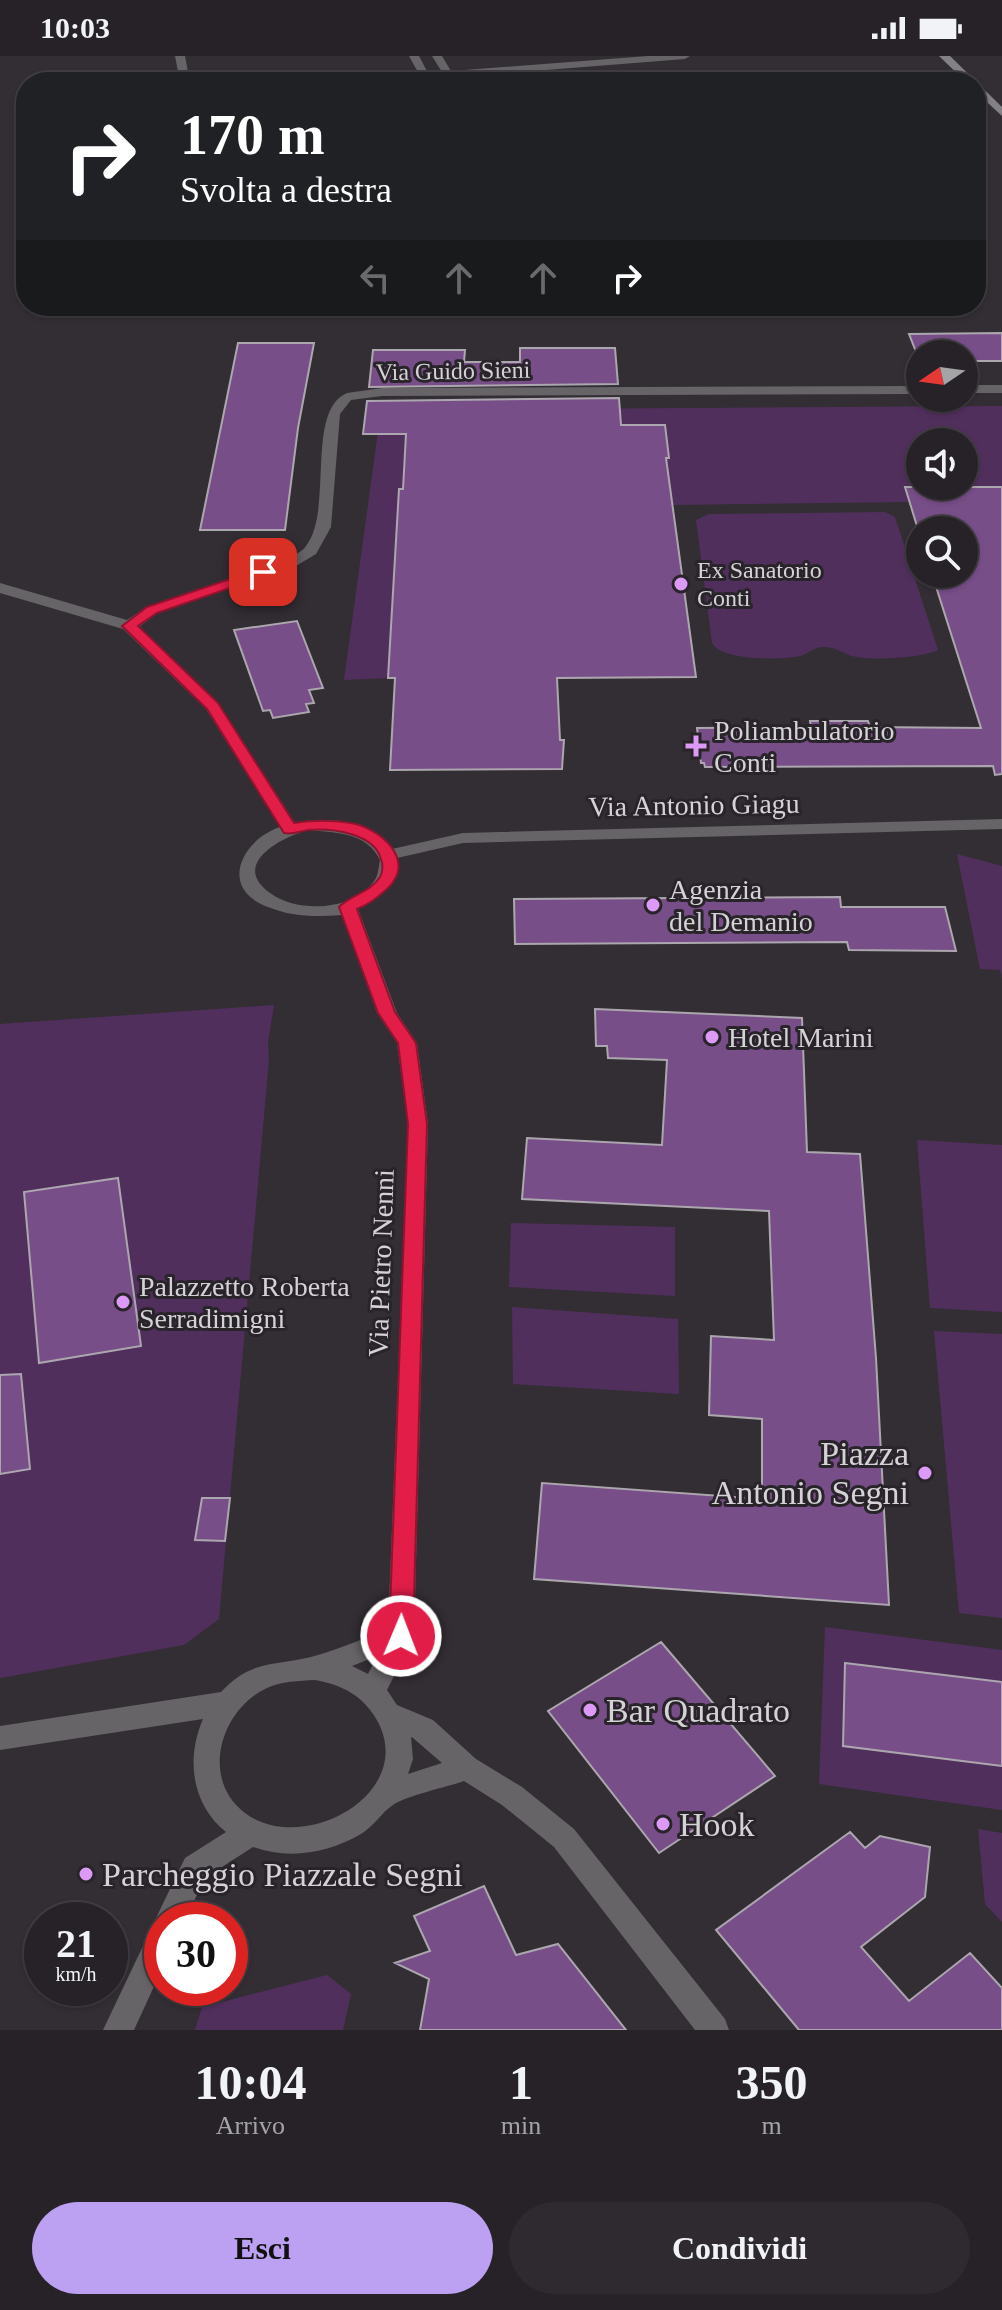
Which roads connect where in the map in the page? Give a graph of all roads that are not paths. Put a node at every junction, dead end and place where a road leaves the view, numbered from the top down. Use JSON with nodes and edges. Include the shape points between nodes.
{"nodes":[{"id":1,"x":685,"y":56,"type":"edge"},
{"id":2,"x":944,"y":56,"type":"edge"},
{"id":3,"x":496,"y":72,"type":"edge"},
{"id":4,"x":961,"y":72,"type":"edge"},
{"id":5,"x":986,"y":96,"type":"edge"},
{"id":6,"x":1002,"y":113,"type":"edge"},
{"id":7,"x":978,"y":389,"type":"edge"},
{"id":8,"x":1002,"y":389,"type":"edge"},
{"id":9,"x":906,"y":390,"type":"edge"},
{"id":10,"x":0,"y":588,"type":"edge"},
{"id":11,"x":129,"y":626,"type":"junction"},
{"id":12,"x":1002,"y":824,"type":"edge"},
{"id":13,"x":290,"y":829,"type":"junction"},
{"id":14,"x":389,"y":855,"type":"junction"},
{"id":15,"x":348,"y":907,"type":"junction"},
{"id":16,"x":401,"y":1636,"type":"junction"},
{"id":17,"x":315,"y":1668,"type":"junction"},
{"id":18,"x":373,"y":1691,"type":"junction"},
{"id":19,"x":227,"y":1703,"type":"junction"},
{"id":20,"x":391,"y":1715,"type":"junction"},
{"id":21,"x":0,"y":1738,"type":"edge"},
{"id":22,"x":466,"y":1768,"type":"junction"},
{"id":23,"x":386,"y":1794,"type":"junction"},
{"id":24,"x":250,"y":1833,"type":"junction"},
{"id":25,"x":179,"y":1902,"type":"edge"},
{"id":26,"x":144,"y":1975,"type":"edge"},
{"id":27,"x":118,"y":2030,"type":"edge"},
{"id":28,"x":714,"y":2030,"type":"edge"}],
"edges":[{"from":1,"to":3,"type":"street"},
{"from":2,"to":4,"type":"street"},
{"from":5,"to":6,"type":"street"},
{"from":7,"to":8,"type":"street"},
{"from":9,"to":11,"type":"street","name":"Via Guido Sieni","via":[[382,392],[347,397],[333,414],[324,527],[311,551],[291,563],[152,610]]},
{"from":10,"to":11,"type":"street"},
{"from":11,"to":13,"type":"street","via":[[212,706]]},
{"from":12,"to":14,"type":"street","name":"Via Antonio Giagu","via":[[463,838]]},
{"from":13,"to":14,"type":"street","via":[[350,828],[380,843]]},
{"from":13,"to":15,"type":"street","via":[[270,837],[247,862],[252,889],[274,903],[303,911]]},
{"from":14,"to":15,"type":"street","via":[[388,879],[365,900]]},
{"from":15,"to":16,"type":"street","name":"Via Pietro Nenni","via":[[387,1013],[407,1043],[418,1124]]},
{"from":16,"to":17,"type":"street"},
{"from":16,"to":18,"type":"street","name":"Via Pietro Nenni"},
{"from":17,"to":18,"type":"street","via":[[347,1675]]},
{"from":17,"to":19,"type":"street","via":[[283,1671],[252,1683]]},
{"from":18,"to":20,"type":"street"},
{"from":19,"to":21,"type":"street"},
{"from":19,"to":24,"type":"street","via":[[210,1730],[204,1759],[209,1789],[225,1814]]},
{"from":20,"to":22,"type":"street","via":[[423,1729]]},
{"from":20,"to":23,"type":"street","via":[[398,1754]]},
{"from":22,"to":23,"type":"street"},
{"from":22,"to":28,"type":"street","via":[[564,1838]]},
{"from":23,"to":24,"type":"street","via":[[366,1817],[325,1838],[279,1842]]},
{"from":24,"to":25,"type":"street","via":[[195,1868]]},
{"from":26,"to":27,"type":"street"}]}
